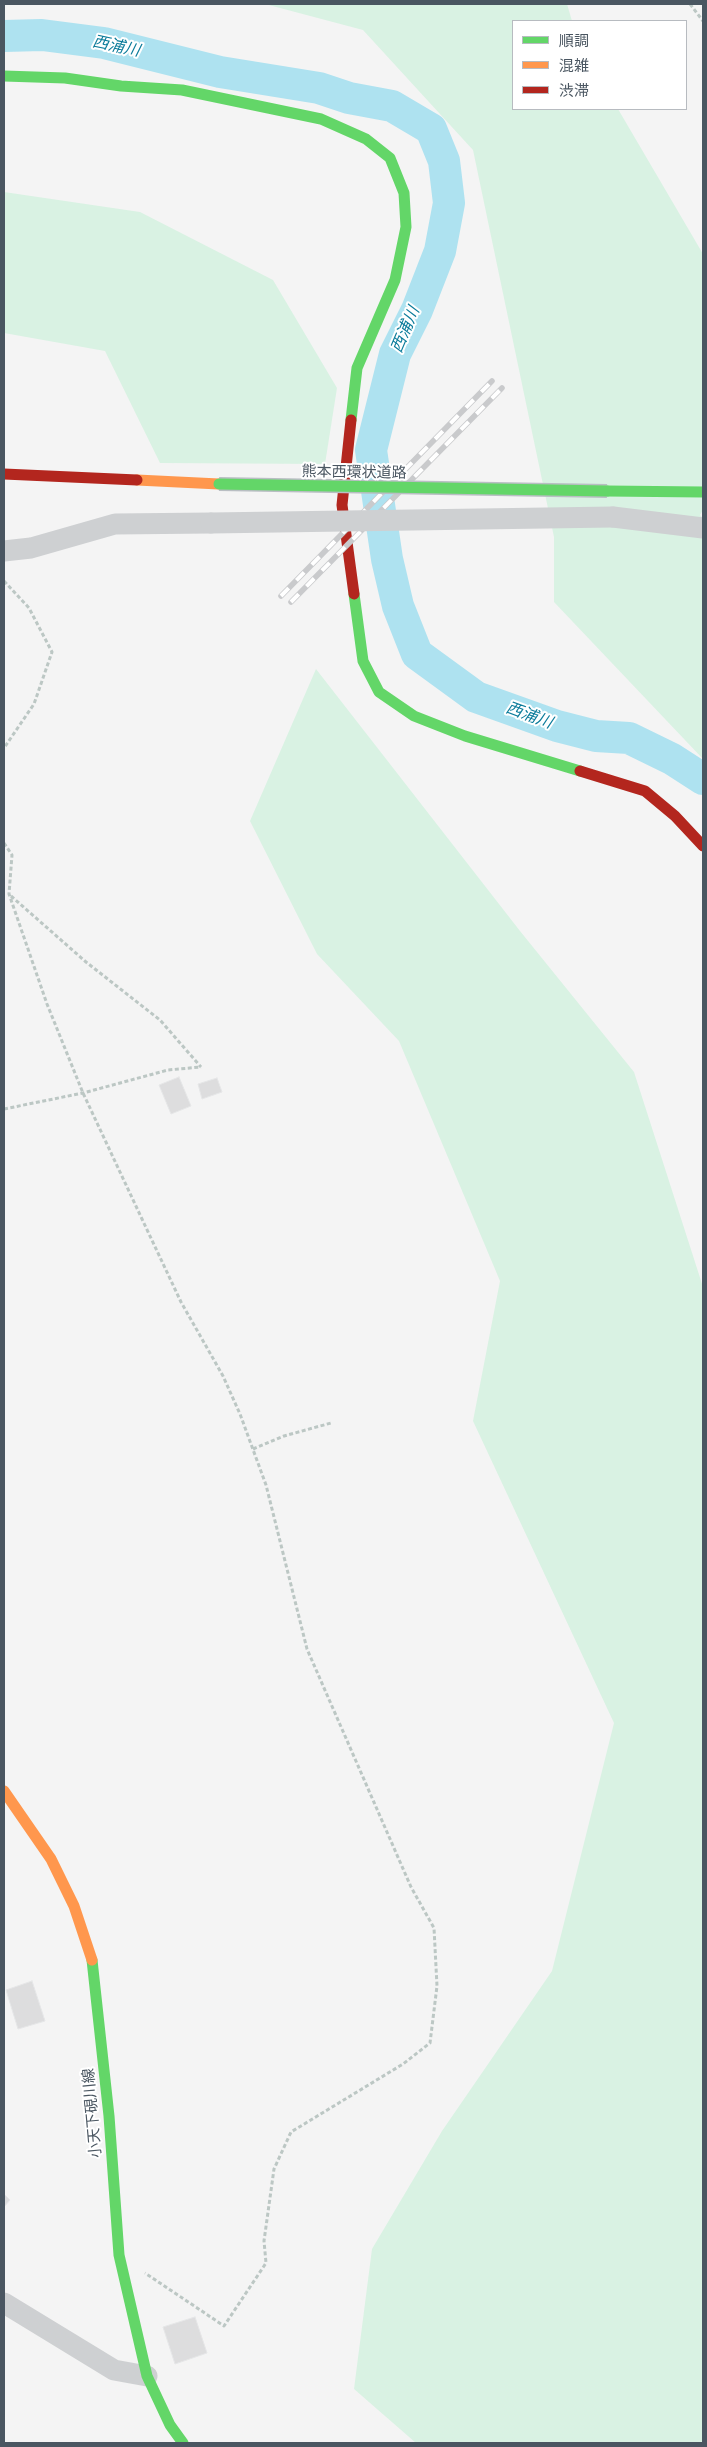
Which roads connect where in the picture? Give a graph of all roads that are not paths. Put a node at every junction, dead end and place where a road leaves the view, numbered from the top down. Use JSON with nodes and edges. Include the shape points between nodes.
{"nodes":[{"id":1,"x":4,"y":76,"type":"edge"},
{"id":2,"x":4,"y":474,"type":"edge"},
{"id":3,"x":703,"y":492,"type":"edge"},
{"id":4,"x":703,"y":528,"type":"edge"},
{"id":5,"x":4,"y":551,"type":"edge"},
{"id":6,"x":703,"y":846,"type":"edge"},
{"id":7,"x":4,"y":1792,"type":"edge"},
{"id":8,"x":4,"y":2303,"type":"edge"},
{"id":9,"x":147,"y":2376,"type":"junction"},
{"id":10,"x":183,"y":2443,"type":"edge"}],
"edges":[{"from":1,"to":6,"type":"main road","via":[[65,78],[182,90],[311,117],[366,139],[390,158],[404,192],[406,226],[395,280],[357,368],[342,505],[363,661],[379,692],[414,716],[466,736],[645,791],[675,816]]},
{"from":2,"to":3,"type":"main road","name":"熊本西環状道路","bridge":true,"via":[[219,484]]},
{"from":4,"to":5,"type":"street","bridge":true,"via":[[613,517],[116,524],[32,548]]},
{"from":7,"to":9,"type":"main road","name":"小天下硯川線","via":[[51,1859],[74,1906],[94,1965],[110,2116],[118,2255]]},
{"from":8,"to":9,"type":"street","via":[[114,2370]]},
{"from":9,"to":10,"type":"main road","name":"小天下硯川線","via":[[170,2425]]}]}
